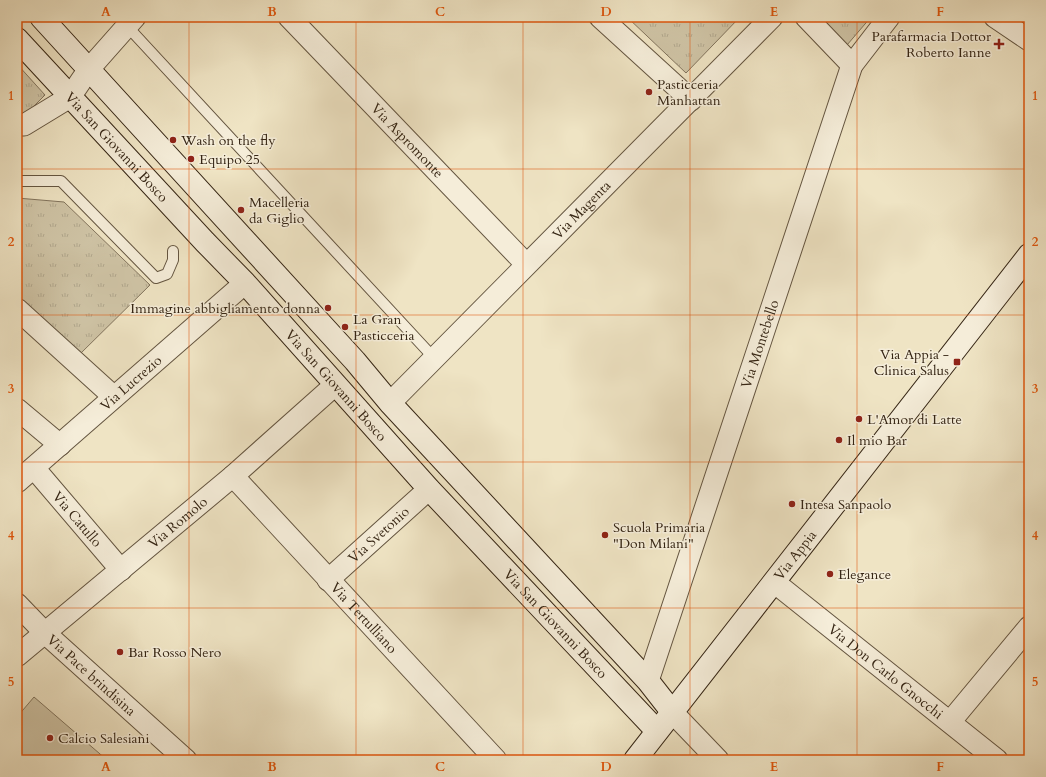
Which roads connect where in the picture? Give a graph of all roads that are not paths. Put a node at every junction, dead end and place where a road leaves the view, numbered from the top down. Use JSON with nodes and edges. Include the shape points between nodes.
{"nodes":[{"id":1,"x":41,"y":17,"type":"edge"},
{"id":2,"x":289,"y":17,"type":"edge"},
{"id":3,"x":600,"y":17,"type":"edge"},
{"id":4,"x":772,"y":17,"type":"edge"},
{"id":5,"x":806,"y":17,"type":"edge"},
{"id":6,"x":889,"y":17,"type":"edge"},
{"id":7,"x":995,"y":17,"type":"edge"},
{"id":8,"x":131,"y":22,"type":"edge"},
{"id":9,"x":17,"y":38,"type":"edge"},
{"id":10,"x":1029,"y":40,"type":"edge"},
{"id":11,"x":852,"y":64,"type":"junction"},
{"id":12,"x":89,"y":70,"type":"junction"},
{"id":13,"x":70,"y":98,"type":"junction"},
{"id":14,"x":691,"y":100,"type":"junction"},
{"id":15,"x":17,"y":125,"type":"edge"},
{"id":16,"x":17,"y":181,"type":"edge"},
{"id":17,"x":173,"y":251,"type":"dead end"},
{"id":18,"x":1029,"y":255,"type":"edge"},
{"id":19,"x":526,"y":264,"type":"junction"},
{"id":20,"x":245,"y":283,"type":"junction"},
{"id":21,"x":17,"y":309,"type":"edge"},
{"id":22,"x":434,"y":358,"type":"junction"},
{"id":23,"x":335,"y":385,"type":"junction"},
{"id":24,"x":114,"y":397,"type":"junction"},
{"id":25,"x":390,"y":403,"type":"junction"},
{"id":26,"x":17,"y":409,"type":"edge"},
{"id":27,"x":60,"y":445,"type":"junction"},
{"id":28,"x":34,"y":468,"type":"junction"},
{"id":29,"x":233,"y":476,"type":"junction"},
{"id":30,"x":17,"y":482,"type":"edge"},
{"id":31,"x":429,"y":490,"type":"junction"},
{"id":32,"x":121,"y":570,"type":"junction"},
{"id":33,"x":328,"y":580,"type":"junction"},
{"id":34,"x":774,"y":582,"type":"junction"},
{"id":35,"x":17,"y":604,"type":"edge"},
{"id":36,"x":1029,"y":627,"type":"edge"},
{"id":37,"x":45,"y":632,"type":"junction"},
{"id":38,"x":17,"y":656,"type":"edge"},
{"id":39,"x":648,"y":681,"type":"junction"},
{"id":40,"x":673,"y":713,"type":"junction"},
{"id":41,"x":950,"y":722,"type":"junction"},
{"id":42,"x":657,"y":731,"type":"junction"},
{"id":43,"x":186,"y":760,"type":"edge"},
{"id":44,"x":496,"y":760,"type":"edge"},
{"id":45,"x":635,"y":760,"type":"edge"},
{"id":46,"x":718,"y":760,"type":"edge"},
{"id":47,"x":997,"y":760,"type":"edge"}],
"edges":[{"from":1,"to":12,"type":"street","name":"Via San Giovanni Bosco"},
{"from":2,"to":19,"type":"street","name":"Via Aspromonte"},
{"from":3,"to":14,"type":"street"},
{"from":4,"to":14,"type":"street","name":"Via Magenta"},
{"from":5,"to":11,"type":"street"},
{"from":6,"to":11,"type":"street","name":"Via Montebello"},
{"from":7,"to":10,"type":"street"},
{"from":8,"to":12,"type":"street"},
{"from":8,"to":22,"type":"lane"},
{"from":9,"to":13,"type":"street","name":"Via San Giovanni Bosco"},
{"from":11,"to":39,"type":"street","name":"Via Montebello"},
{"from":12,"to":13,"type":"street"},
{"from":12,"to":25,"type":"street","name":"Via San Giovanni Bosco","via":[[324,327]]},
{"from":13,"to":15,"type":"street","via":[[24,125]]},
{"from":13,"to":20,"type":"street","name":"Via San Giovanni Bosco"},
{"from":14,"to":19,"type":"street","name":"Via Magenta"},
{"from":16,"to":17,"type":"lane","via":[[61,181],[156,278],[167,274],[173,260]]},
{"from":18,"to":34,"type":"street","name":"Via Appia"},
{"from":19,"to":22,"type":"street","name":"Via Magenta"},
{"from":20,"to":23,"type":"street","name":"Via San Giovanni Bosco"},
{"from":20,"to":24,"type":"street","name":"Via Lucrezio"},
{"from":21,"to":24,"type":"street"},
{"from":22,"to":25,"type":"street","name":"Via Magenta"},
{"from":23,"to":29,"type":"street","name":"Via Romolo"},
{"from":23,"to":31,"type":"street","name":"Via San Giovanni Bosco"},
{"from":24,"to":27,"type":"street","name":"Via Lucrezio"},
{"from":25,"to":39,"type":"street","name":"Via San Giovanni Bosco"},
{"from":26,"to":27,"type":"street"},
{"from":27,"to":28,"type":"street","name":"Via Lucrezio"},
{"from":28,"to":30,"type":"street","name":"Via Lucrezio"},
{"from":28,"to":32,"type":"street","name":"Via Catullo"},
{"from":29,"to":32,"type":"street","name":"Via Romolo"},
{"from":29,"to":33,"type":"street","name":"Via Tertulliano"},
{"from":31,"to":33,"type":"street","name":"Via Svetonio"},
{"from":31,"to":42,"type":"street","name":"Via San Giovanni Bosco"},
{"from":32,"to":37,"type":"street","name":"Via Romolo"},
{"from":33,"to":44,"type":"street","name":"Via Tertulliano"},
{"from":34,"to":40,"type":"street","name":"Via Appia"},
{"from":34,"to":41,"type":"street","name":"Via Don Carlo Gnocchi"},
{"from":35,"to":37,"type":"street","name":"Via Pace brindisina"},
{"from":36,"to":41,"type":"street"},
{"from":37,"to":38,"type":"street","name":"Via Romolo"},
{"from":37,"to":43,"type":"street","name":"Via Pace brindisina"},
{"from":39,"to":40,"type":"street","name":"Via San Giovanni Bosco"},
{"from":40,"to":42,"type":"street","name":"Via Appia"},
{"from":40,"to":46,"type":"street"},
{"from":41,"to":47,"type":"street","name":"Via Don Carlo Gnocchi"},
{"from":42,"to":45,"type":"street","name":"Via Appia"}]}
